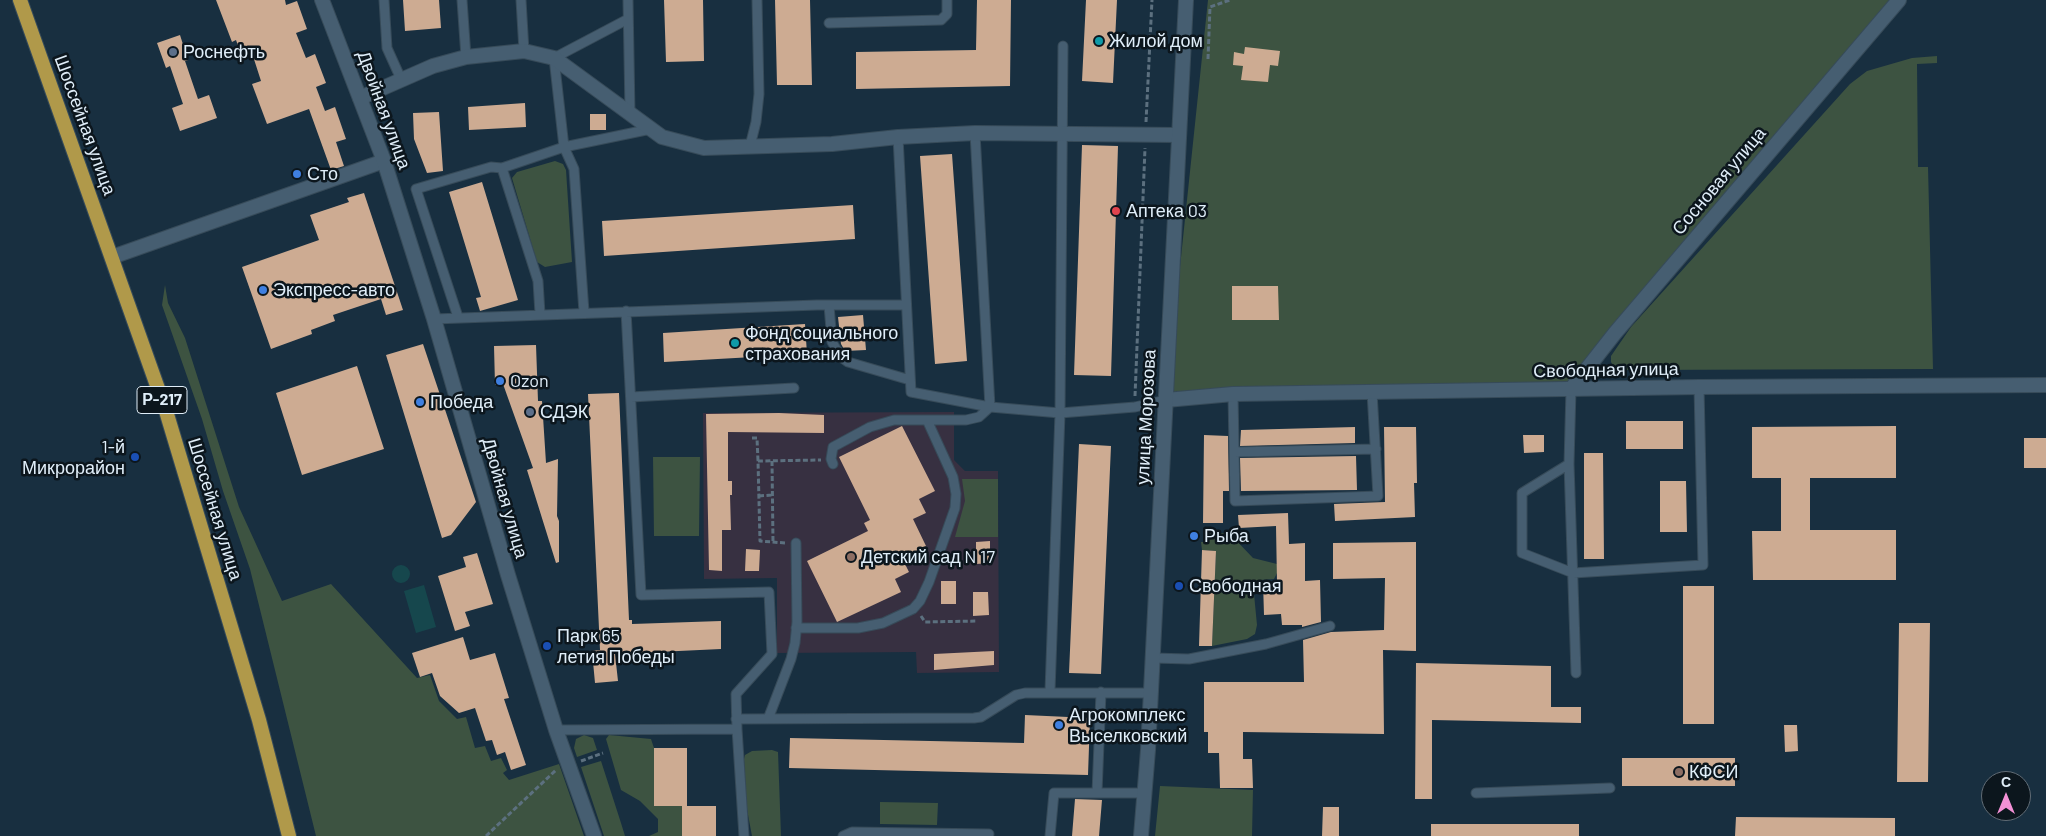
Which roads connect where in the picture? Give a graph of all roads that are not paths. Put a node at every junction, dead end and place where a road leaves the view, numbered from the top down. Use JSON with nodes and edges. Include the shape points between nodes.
{"nodes":[{"id":1,"x":20,"y":0,"type":"edge"},
{"id":2,"x":322,"y":0,"type":"edge"},
{"id":3,"x":384,"y":0,"type":"edge"},
{"id":4,"x":462,"y":0,"type":"edge"},
{"id":5,"x":521,"y":0,"type":"edge"},
{"id":6,"x":628,"y":0,"type":"edge"},
{"id":7,"x":756,"y":0,"type":"edge"},
{"id":8,"x":947,"y":0,"type":"edge"},
{"id":9,"x":1186,"y":0,"type":"edge"},
{"id":10,"x":1899,"y":0,"type":"edge"},
{"id":11,"x":628,"y":19,"type":"junction"},
{"id":12,"x":829,"y":23,"type":"dead end"},
{"id":13,"x":1063,"y":46,"type":"dead end"},
{"id":14,"x":524,"y":51,"type":"junction"},
{"id":15,"x":466,"y":57,"type":"junction"},
{"id":16,"x":554,"y":58,"type":"junction"},
{"id":17,"x":401,"y":79,"type":"junction"},
{"id":18,"x":360,"y":98,"type":"junction"},
{"id":19,"x":630,"y":113,"type":"junction"},
{"id":20,"x":652,"y":129,"type":"junction"},
{"id":21,"x":975,"y":133,"type":"junction"},
{"id":22,"x":1063,"y":134,"type":"junction"},
{"id":23,"x":1178,"y":135,"type":"junction"},
{"id":24,"x":898,"y":137,"type":"junction"},
{"id":25,"x":750,"y":146,"type":"junction"},
{"id":26,"x":564,"y":147,"type":"junction"},
{"id":27,"x":384,"y":161,"type":"junction"},
{"id":28,"x":502,"y":168,"type":"junction"},
{"id":29,"x":112,"y":257,"type":"junction"},
{"id":30,"x":829,"y":305,"type":"junction"},
{"id":31,"x":905,"y":305,"type":"junction"},
{"id":32,"x":626,"y":311,"type":"junction"},
{"id":33,"x":584,"y":312,"type":"junction"},
{"id":34,"x":540,"y":314,"type":"junction"},
{"id":35,"x":458,"y":317,"type":"junction"},
{"id":36,"x":434,"y":319,"type":"junction"},
{"id":37,"x":910,"y":380,"type":"junction"},
{"id":38,"x":2046,"y":385,"type":"edge"},
{"id":39,"x":1699,"y":387,"type":"junction"},
{"id":40,"x":794,"y":388,"type":"dead end"},
{"id":41,"x":1571,"y":389,"type":"junction"},
{"id":42,"x":1372,"y":392,"type":"junction"},
{"id":43,"x":1233,"y":394,"type":"junction"},
{"id":44,"x":631,"y":397,"type":"junction"},
{"id":45,"x":1166,"y":400,"type":"junction"},
{"id":46,"x":990,"y":407,"type":"junction"},
{"id":47,"x":1060,"y":413,"type":"junction"},
{"id":48,"x":927,"y":420,"type":"junction"},
{"id":49,"x":1376,"y":449,"type":"junction"},
{"id":50,"x":1234,"y":452,"type":"junction"},
{"id":51,"x":832,"y":462,"type":"road end"},
{"id":52,"x":1569,"y":464,"type":"junction"},
{"id":53,"x":796,"y":543,"type":"road end"},
{"id":54,"x":1572,"y":573,"type":"junction"},
{"id":55,"x":1330,"y":626,"type":"dead end"},
{"id":56,"x":796,"y":628,"type":"junction"},
{"id":57,"x":1153,"y":658,"type":"junction"},
{"id":58,"x":1576,"y":673,"type":"dead end"},
{"id":59,"x":1050,"y":691,"type":"junction"},
{"id":60,"x":1102,"y":692,"type":"junction"},
{"id":61,"x":1151,"y":693,"type":"junction"},
{"id":62,"x":768,"y":718,"type":"junction"},
{"id":63,"x":736,"y":719,"type":"junction"},
{"id":64,"x":737,"y":729,"type":"junction"},
{"id":65,"x":556,"y":730,"type":"junction"},
{"id":66,"x":1610,"y":788,"type":"dead end"},
{"id":67,"x":1097,"y":793,"type":"junction"},
{"id":68,"x":1145,"y":793,"type":"junction"},
{"id":69,"x":1476,"y":793,"type":"dead end"},
{"id":70,"x":989,"y":834,"type":"dead end"},
{"id":71,"x":289,"y":836,"type":"edge"},
{"id":72,"x":594,"y":836,"type":"edge"},
{"id":73,"x":744,"y":836,"type":"edge"},
{"id":74,"x":843,"y":836,"type":"edge"},
{"id":75,"x":1050,"y":836,"type":"edge"},
{"id":76,"x":1141,"y":836,"type":"edge"}],
"edges":[{"from":1,"to":29,"type":"highway","name":"Шоссейная улица","number":"Р-217"},
{"from":2,"to":18,"type":"street","name":"Двойная улица"},
{"from":3,"to":17,"type":"lane","via":[[388,48]]},
{"from":4,"to":15,"type":"lane"},
{"from":5,"to":14,"type":"lane"},
{"from":6,"to":11,"type":"lane"},
{"from":7,"to":25,"type":"lane","via":[[759,94]]},
{"from":8,"to":12,"type":"lane","via":[[947,14],[941,20]]},
{"from":9,"to":23,"type":"street","name":"улица Морозова"},
{"from":10,"to":41,"type":"street","name":"Сосновая улица"},
{"from":11,"to":16,"type":"lane"},
{"from":11,"to":19,"type":"lane"},
{"from":13,"to":22,"type":"lane"},
{"from":14,"to":15,"type":"street"},
{"from":14,"to":16,"type":"street"},
{"from":15,"to":17,"type":"street"},
{"from":16,"to":19,"type":"street"},
{"from":16,"to":26,"type":"lane"},
{"from":17,"to":18,"type":"street"},
{"from":18,"to":27,"type":"street","name":"Двойная улица"},
{"from":19,"to":20,"type":"street"},
{"from":20,"to":25,"type":"street","via":[[662,137],[704,148]]},
{"from":20,"to":26,"type":"lane"},
{"from":21,"to":22,"type":"street"},
{"from":21,"to":24,"type":"street"},
{"from":21,"to":46,"type":"lane"},
{"from":22,"to":23,"type":"street"},
{"from":22,"to":47,"type":"lane"},
{"from":23,"to":45,"type":"street","name":"улица Морозова"},
{"from":24,"to":25,"type":"street","via":[[832,144]]},
{"from":24,"to":31,"type":"lane"},
{"from":26,"to":28,"type":"lane"},
{"from":26,"to":33,"type":"lane","via":[[574,169]]},
{"from":27,"to":29,"type":"street"},
{"from":27,"to":36,"type":"street","name":"Двойная улица"},
{"from":28,"to":34,"type":"lane","via":[[538,281]]},
{"from":28,"to":35,"type":"lane","via":[[492,167],[416,189]]},
{"from":29,"to":71,"type":"highway","name":"Шоссейная улица","number":"Р-217","via":[[166,411],[207,545],[260,720]]},
{"from":30,"to":31,"type":"lane"},
{"from":30,"to":32,"type":"lane"},
{"from":30,"to":37,"type":"lane","via":[[832,342],[841,357],[848,362]]},
{"from":31,"to":37,"type":"lane"},
{"from":32,"to":33,"type":"lane"},
{"from":32,"to":44,"type":"lane"},
{"from":33,"to":34,"type":"lane"},
{"from":34,"to":35,"type":"lane"},
{"from":35,"to":36,"type":"lane"},
{"from":36,"to":65,"type":"street","name":"Двойная улица"},
{"from":37,"to":46,"type":"lane","via":[[911,392]]},
{"from":38,"to":39,"type":"street","name":"Свободная улица"},
{"from":39,"to":41,"type":"street","name":"Свободная улица"},
{"from":39,"to":54,"type":"lane","via":[[1703,565]]},
{"from":40,"to":44,"type":"lane"},
{"from":41,"to":42,"type":"street","name":"Свободная улица"},
{"from":41,"to":52,"type":"lane"},
{"from":42,"to":43,"type":"street","name":"Свободная улица"},
{"from":42,"to":49,"type":"lane"},
{"from":43,"to":45,"type":"street","name":"Свободная улица"},
{"from":43,"to":50,"type":"lane"},
{"from":44,"to":63,"type":"lane","via":[[641,595],[769,592],[772,654],[736,694]]},
{"from":45,"to":47,"type":"lane","via":[[1135,407]]},
{"from":45,"to":57,"type":"street","name":"улица Морозова"},
{"from":46,"to":47,"type":"lane"},
{"from":46,"to":48,"type":"lane","via":[[979,417],[966,420]]},
{"from":47,"to":59,"type":"lane"},
{"from":48,"to":51,"type":"lane","via":[[894,420],[870,427],[833,447]]},
{"from":48,"to":56,"type":"lane","via":[[953,477],[956,494],[955,508],[920,601],[915,607],[884,623]]},
{"from":49,"to":50,"type":"lane"},
{"from":49,"to":50,"type":"lane","via":[[1378,496],[1235,501]]},
{"from":52,"to":54,"type":"lane"},
{"from":52,"to":54,"type":"lane","via":[[1522,493],[1522,553]]},
{"from":53,"to":56,"type":"lane"},
{"from":54,"to":58,"type":"lane"},
{"from":55,"to":57,"type":"lane","via":[[1266,644],[1189,659]]},
{"from":56,"to":62,"type":"lane","via":[[791,659]]},
{"from":57,"to":61,"type":"street","name":"улица Морозова"},
{"from":59,"to":60,"type":"lane"},
{"from":59,"to":62,"type":"lane","via":[[1016,695],[974,718]]},
{"from":60,"to":61,"type":"lane"},
{"from":60,"to":67,"type":"lane"},
{"from":61,"to":68,"type":"street","name":"улица Морозова"},
{"from":62,"to":63,"type":"lane"},
{"from":63,"to":64,"type":"lane"},
{"from":64,"to":65,"type":"lane"},
{"from":64,"to":73,"type":"lane"},
{"from":65,"to":72,"type":"street","name":"Двойная улица"},
{"from":66,"to":69,"type":"lane"},
{"from":67,"to":68,"type":"lane"},
{"from":67,"to":75,"type":"lane","via":[[1054,792]]},
{"from":68,"to":76,"type":"street","name":"улица Морозова"},
{"from":70,"to":74,"type":"lane","via":[[852,832]]}]}
